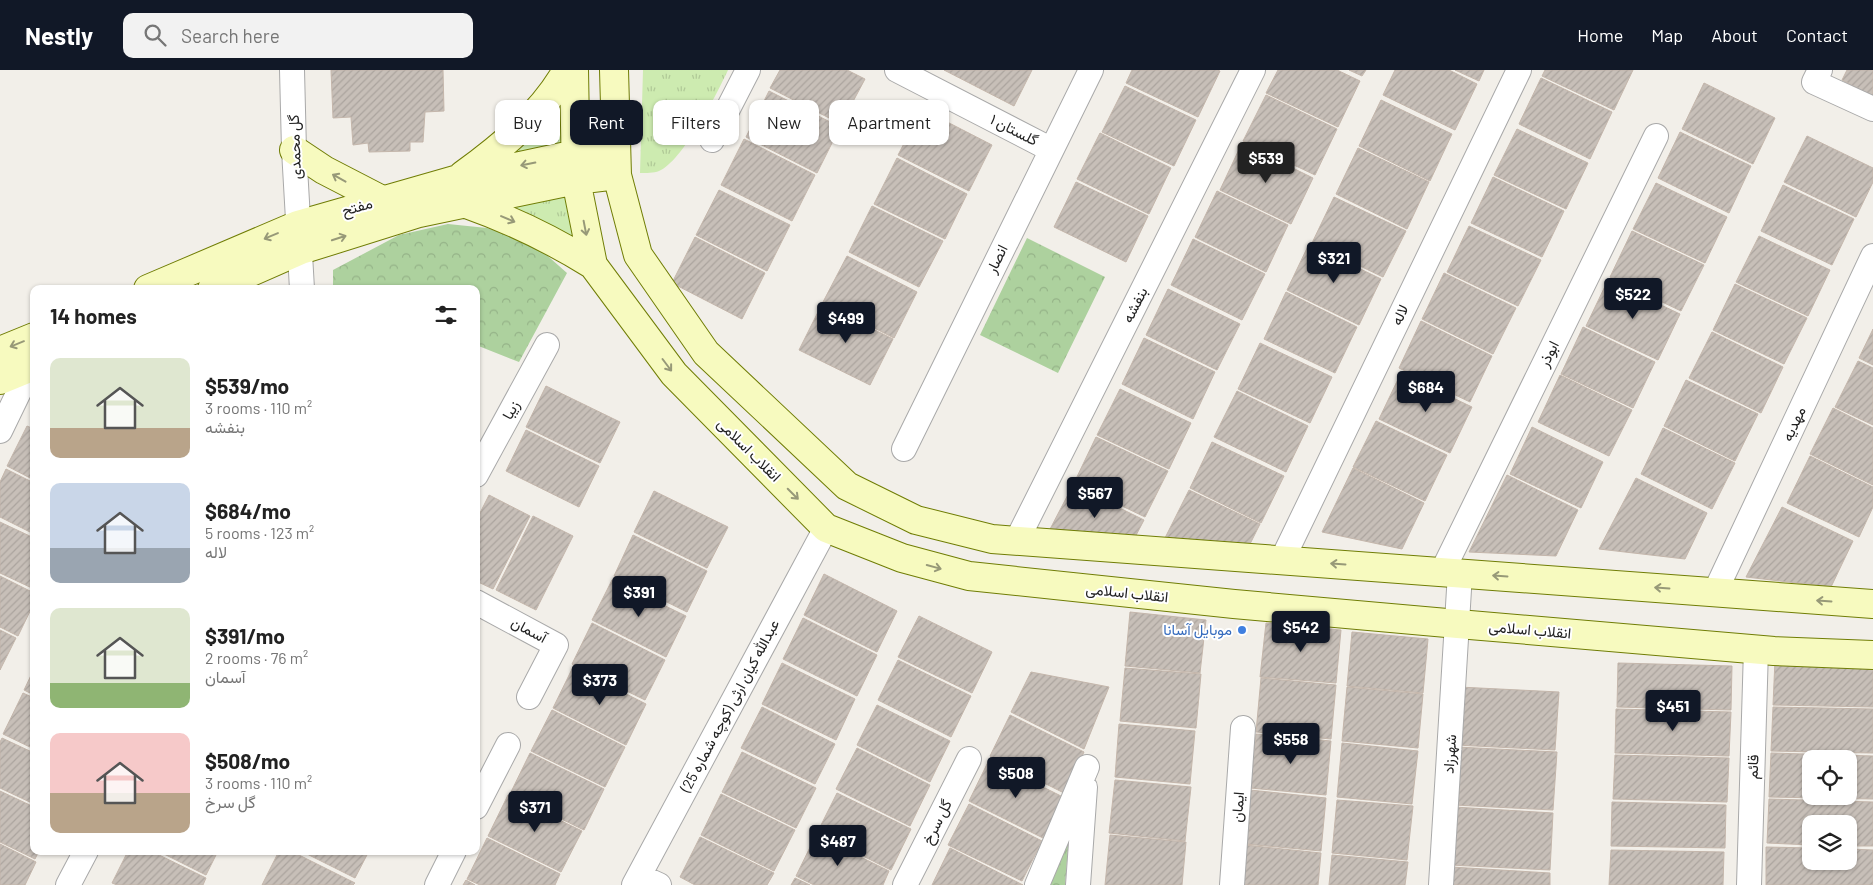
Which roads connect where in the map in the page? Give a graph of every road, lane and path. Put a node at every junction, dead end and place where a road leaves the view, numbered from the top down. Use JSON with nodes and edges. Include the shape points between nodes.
{"nodes":[{"id":1,"x":292,"y":70,"type":"edge"},
{"id":2,"x":567,"y":70,"type":"edge"},
{"id":3,"x":574,"y":70,"type":"edge"},
{"id":4,"x":614,"y":70,"type":"edge"},
{"id":5,"x":748,"y":70,"type":"edge"},
{"id":6,"x":897,"y":70,"type":"edge"},
{"id":7,"x":1091,"y":70,"type":"edge"},
{"id":8,"x":1253,"y":70,"type":"edge"},
{"id":9,"x":1519,"y":70,"type":"edge"},
{"id":10,"x":1817,"y":76,"type":"edge"},
{"id":11,"x":733,"y":100,"type":"edge"},
{"id":12,"x":1873,"y":109,"type":"edge"},
{"id":13,"x":1656,"y":136,"type":"dead end"},
{"id":14,"x":1050,"y":149,"type":"junction"},
{"id":15,"x":294,"y":150,"type":"junction"},
{"id":16,"x":616,"y":162,"type":"junction"},
{"id":17,"x":576,"y":167,"type":"junction"},
{"id":18,"x":459,"y":191,"type":"junction"},
{"id":19,"x":382,"y":200,"type":"junction"},
{"id":20,"x":300,"y":238,"type":"junction"},
{"id":21,"x":1873,"y":256,"type":"edge"},
{"id":22,"x":592,"y":265,"type":"junction"},
{"id":23,"x":160,"y":285,"type":"edge"},
{"id":24,"x":219,"y":285,"type":"edge"},
{"id":25,"x":302,"y":285,"type":"edge"},
{"id":26,"x":30,"y":339,"type":"edge"},
{"id":27,"x":546,"y":345,"type":"dead end"},
{"id":28,"x":0,"y":351,"type":"edge"},
{"id":29,"x":30,"y":367,"type":"edge"},
{"id":30,"x":30,"y":370,"type":"edge"},
{"id":31,"x":0,"y":380,"type":"edge"},
{"id":32,"x":0,"y":431,"type":"edge"},
{"id":33,"x":904,"y":449,"type":"dead end"},
{"id":34,"x":480,"y":468,"type":"edge"},
{"id":35,"x":826,"y":528,"type":"junction"},
{"id":36,"x":1017,"y":540,"type":"junction"},
{"id":37,"x":1282,"y":560,"type":"junction"},
{"id":38,"x":1451,"y":572,"type":"junction"},
{"id":39,"x":1715,"y":592,"type":"junction"},
{"id":40,"x":480,"y":604,"type":"edge"},
{"id":41,"x":1873,"y":604,"type":"edge"},
{"id":42,"x":1458,"y":624,"type":"junction"},
{"id":43,"x":1756,"y":649,"type":"junction"},
{"id":44,"x":1873,"y":655,"type":"edge"},
{"id":45,"x":529,"y":697,"type":"dead end"},
{"id":46,"x":1243,"y":728,"type":"dead end"},
{"id":47,"x":508,"y":745,"type":"dead end"},
{"id":48,"x":969,"y":759,"type":"dead end"},
{"id":49,"x":480,"y":799,"type":"edge"},
{"id":50,"x":84,"y":855,"type":"edge"},
{"id":51,"x":452,"y":855,"type":"edge"},
{"id":52,"x":644,"y":882,"type":"edge"},
{"id":53,"x":68,"y":885,"type":"edge"},
{"id":54,"x":437,"y":885,"type":"edge"},
{"id":55,"x":905,"y":885,"type":"edge"},
{"id":56,"x":1037,"y":885,"type":"edge"},
{"id":57,"x":1078,"y":885,"type":"edge"},
{"id":58,"x":1232,"y":885,"type":"edge"},
{"id":59,"x":1441,"y":885,"type":"edge"},
{"id":60,"x":1750,"y":885,"type":"edge"}],
"edges":[{"from":1,"to":15,"type":"street","name":"گل محمدی"},
{"from":2,"to":18,"type":"main road","via":[[535,113],[485,159]]},
{"from":3,"to":17,"type":"main road","name":"انقلاب اسلامی"},
{"from":4,"to":16,"type":"main road"},
{"from":5,"to":11,"type":"street"},
{"from":6,"to":14,"type":"street","name":"گلستان ۱"},
{"from":7,"to":14,"type":"street","name":"انصار"},
{"from":8,"to":36,"type":"street","name":"بنفشه"},
{"from":9,"to":37,"type":"street","name":"لاله"},
{"from":10,"to":12,"type":"street"},
{"from":13,"to":38,"type":"street","name":"ابوذر"},
{"from":14,"to":33,"type":"street","name":"انصار"},
{"from":19,"to":15,"type":"main road","one_way":true,"via":[[324,170]]},
{"from":15,"to":20,"type":"street","name":"گل محمدی"},
{"from":16,"to":17,"type":"main road","name":"مفتح"},
{"from":16,"to":36,"type":"main road","via":[[638,255],[706,353],[847,486],[916,520],[992,539]]},
{"from":17,"to":18,"type":"main road","name":"مفتح"},
{"from":17,"to":22,"type":"main road","name":"انقلاب اسلامی","one_way":true},
{"from":18,"to":19,"type":"main road","name":"مفتح"},
{"from":20,"to":18,"type":"main road","name":"مفتح","one_way":true,"via":[[419,213]]},
{"from":18,"to":22,"type":"main road","one_way":true},
{"from":19,"to":20,"type":"main road","name":"مفتح"},
{"from":20,"to":23,"type":"main road","name":"مفتح","one_way":true},
{"from":20,"to":24,"type":"main road","name":"مفتح"},
{"from":20,"to":25,"type":"street","name":"گل محمدی"},
{"from":21,"to":39,"type":"street","name":"مهدیه"},
{"from":22,"to":35,"type":"main road","name":"انقلاب اسلامی","one_way":true,"via":[[674,374]]},
{"from":26,"to":28,"type":"main road","one_way":true},
{"from":27,"to":34,"type":"street","name":"زیبا"},
{"from":29,"to":31,"type":"main road"},
{"from":30,"to":32,"type":"street"},
{"from":35,"to":42,"type":"main road","name":"انقلاب اسلامی","one_way":true,"via":[[902,558],[969,576]]},
{"from":35,"to":52,"type":"street","name":"عبدالله کیان ارثی (کوچه شماره 25)"},
{"from":36,"to":37,"type":"main road"},
{"from":38,"to":37,"type":"main road","one_way":true},
{"from":39,"to":38,"type":"main road","one_way":true},
{"from":38,"to":42,"type":"street","name":"شهرزاد"},
{"from":41,"to":39,"type":"main road","one_way":true},
{"from":40,"to":45,"type":"street","name":"آسمان","via":[[556,645]]},
{"from":42,"to":43,"type":"main road","name":"انقلاب اسلامی"},
{"from":42,"to":59,"type":"street","name":"شهرزاد"},
{"from":43,"to":44,"type":"main road","name":"انقلاب اسلامی"},
{"from":43,"to":60,"type":"street","name":"قائم"},
{"from":46,"to":58,"type":"street","name":"ایمان"},
{"from":47,"to":49,"type":"street"},
{"from":48,"to":55,"type":"street","name":"گل سرخ"},
{"from":50,"to":53,"type":"street"},
{"from":51,"to":54,"type":"street"},
{"from":56,"to":57,"type":"street","via":[[1087,767]]}]}
